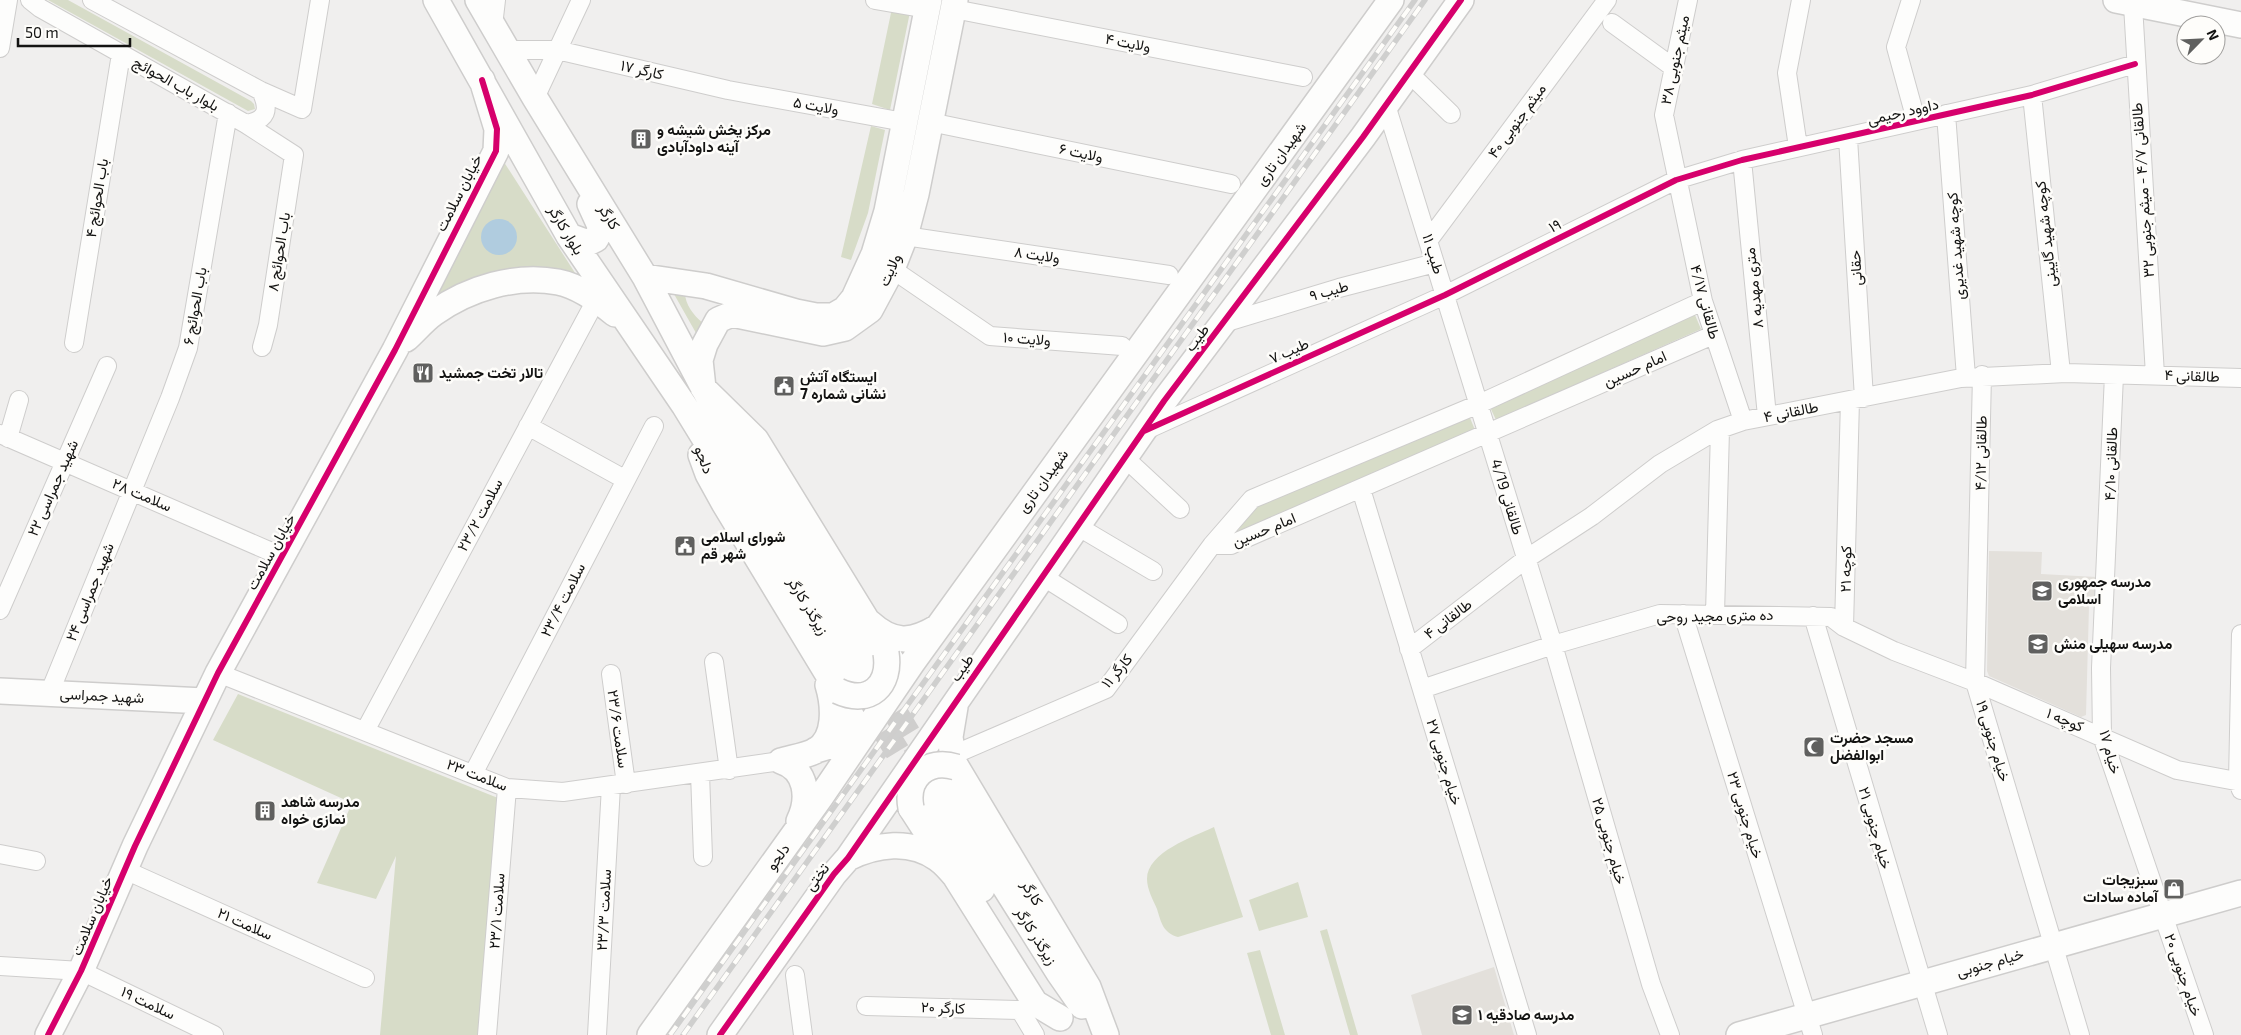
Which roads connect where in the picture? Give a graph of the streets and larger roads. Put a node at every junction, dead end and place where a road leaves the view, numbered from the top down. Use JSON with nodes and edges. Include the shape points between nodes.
{"nodes":[{"id":1,"x":8,"y":0,"type":"edge"},
{"id":2,"x":92,"y":0,"type":"edge"},
{"id":3,"x":320,"y":0,"type":"edge"},
{"id":4,"x":436,"y":0,"type":"edge"},
{"id":5,"x":478,"y":0,"type":"edge"},
{"id":6,"x":496,"y":0,"type":"edge"},
{"id":7,"x":581,"y":0,"type":"edge"},
{"id":8,"x":875,"y":0,"type":"edge"},
{"id":9,"x":1391,"y":0,"type":"edge"},
{"id":10,"x":1462,"y":0,"type":"edge"},
{"id":11,"x":1607,"y":0,"type":"edge"},
{"id":12,"x":1688,"y":0,"type":"edge"},
{"id":13,"x":1801,"y":0,"type":"edge"},
{"id":14,"x":1911,"y":0,"type":"edge"},
{"id":15,"x":2124,"y":2,"type":"edge"},
{"id":16,"x":35,"y":3,"type":"edge"},
{"id":17,"x":928,"y":4,"type":"edge"},
{"id":18,"x":955,"y":4,"type":"edge"},
{"id":19,"x":1612,"y":23,"type":"dead end"},
{"id":20,"x":2241,"y":25,"type":"edge"},
{"id":21,"x":493,"y":26,"type":"junction"},
{"id":22,"x":0,"y":48,"type":"edge"},
{"id":23,"x":507,"y":50,"type":"junction"},
{"id":24,"x":557,"y":50,"type":"junction"},
{"id":25,"x":121,"y":54,"type":"junction"},
{"id":26,"x":2135,"y":64,"type":"junction"},
{"id":27,"x":1674,"y":68,"type":"junction"},
{"id":28,"x":1409,"y":73,"type":"junction"},
{"id":29,"x":1303,"y":77,"type":"dead end"},
{"id":30,"x":482,"y":80,"type":"junction"},
{"id":31,"x":728,"y":90,"type":"joint"},
{"id":32,"x":261,"y":91,"type":"junction"},
{"id":33,"x":2032,"y":96,"type":"junction"},
{"id":34,"x":538,"y":103,"type":"junction"},
{"id":35,"x":1386,"y":105,"type":"junction"},
{"id":36,"x":228,"y":113,"type":"junction"},
{"id":37,"x":1451,"y":114,"type":"dead end"},
{"id":38,"x":1946,"y":114,"type":"junction"},
{"id":39,"x":1916,"y":120,"type":"junction"},
{"id":40,"x":904,"y":122,"type":"junction"},
{"id":41,"x":930,"y":122,"type":"junction"},
{"id":42,"x":246,"y":124,"type":"junction"},
{"id":43,"x":1848,"y":138,"type":"junction"},
{"id":44,"x":1798,"y":147,"type":"junction"},
{"id":45,"x":294,"y":156,"type":"joint"},
{"id":46,"x":1742,"y":160,"type":"junction"},
{"id":47,"x":1676,"y":180,"type":"junction"},
{"id":48,"x":1231,"y":184,"type":"dead end"},
{"id":49,"x":569,"y":236,"type":"junction"},
{"id":50,"x":905,"y":236,"type":"junction"},
{"id":51,"x":1428,"y":241,"type":"junction"},
{"id":52,"x":1435,"y":263,"type":"junction"},
{"id":53,"x":892,"y":269,"type":"junction"},
{"id":54,"x":1169,"y":275,"type":"dead end"},
{"id":55,"x":645,"y":277,"type":"junction"},
{"id":56,"x":706,"y":286,"type":"junction"},
{"id":57,"x":1445,"y":295,"type":"junction"},
{"id":58,"x":596,"y":300,"type":"junction"},
{"id":59,"x":1703,"y":301,"type":"junction"},
{"id":60,"x":862,"y":304,"type":"junction"},
{"id":61,"x":718,"y":320,"type":"junction"},
{"id":62,"x":1224,"y":323,"type":"junction"},
{"id":63,"x":823,"y":324,"type":"junction"},
{"id":64,"x":632,"y":326,"type":"junction"},
{"id":65,"x":1713,"y":334,"type":"junction"},
{"id":66,"x":74,"y":343,"type":"dead end"},
{"id":67,"x":1122,"y":346,"type":"dead end"},
{"id":68,"x":262,"y":347,"type":"dead end"},
{"id":69,"x":395,"y":350,"type":"junction"},
{"id":70,"x":107,"y":366,"type":"dead end"},
{"id":71,"x":2061,"y":373,"type":"junction"},
{"id":72,"x":2114,"y":375,"type":"junction"},
{"id":73,"x":1974,"y":376,"type":"junction"},
{"id":74,"x":2155,"y":376,"type":"junction"},
{"id":75,"x":2241,"y":378,"type":"edge"},
{"id":76,"x":703,"y":388,"type":"junction"},
{"id":77,"x":1857,"y":399,"type":"junction"},
{"id":78,"x":19,"y":400,"type":"dead end"},
{"id":79,"x":1479,"y":404,"type":"junction"},
{"id":80,"x":684,"y":405,"type":"junction"},
{"id":81,"x":1767,"y":416,"type":"junction"},
{"id":82,"x":1743,"y":421,"type":"junction"},
{"id":83,"x":528,"y":426,"type":"junction"},
{"id":84,"x":654,"y":426,"type":"dead end"},
{"id":85,"x":1720,"y":430,"type":"junction"},
{"id":86,"x":1144,"y":431,"type":"junction"},
{"id":87,"x":1488,"y":434,"type":"junction"},
{"id":88,"x":4,"y":436,"type":"edge"},
{"id":89,"x":722,"y":445,"type":"junction"},
{"id":90,"x":1125,"y":458,"type":"junction"},
{"id":91,"x":64,"y":462,"type":"junction"},
{"id":92,"x":626,"y":480,"type":"junction"},
{"id":93,"x":1361,"y":489,"type":"junction"},
{"id":94,"x":132,"y":491,"type":"junction"},
{"id":95,"x":1180,"y":509,"type":"dead end"},
{"id":96,"x":1847,"y":510,"type":"joint"},
{"id":97,"x":1077,"y":526,"type":"junction"},
{"id":98,"x":1980,"y":530,"type":"joint"},
{"id":99,"x":1212,"y":545,"type":"junction"},
{"id":100,"x":2107,"y":552,"type":"joint"},
{"id":101,"x":283,"y":557,"type":"junction"},
{"id":102,"x":1526,"y":560,"type":"junction"},
{"id":103,"x":1153,"y":571,"type":"dead end"},
{"id":104,"x":1042,"y":576,"type":"junction"},
{"id":105,"x":0,"y":610,"type":"edge"},
{"id":106,"x":1684,"y":614,"type":"junction"},
{"id":107,"x":1715,"y":614,"type":"junction"},
{"id":108,"x":1813,"y":616,"type":"junction"},
{"id":109,"x":866,"y":620,"type":"junction"},
{"id":110,"x":1118,"y":624,"type":"dead end"},
{"id":111,"x":938,"y":627,"type":"junction"},
{"id":112,"x":1844,"y":627,"type":"junction"},
{"id":113,"x":2241,"y":634,"type":"edge"},
{"id":114,"x":1553,"y":645,"type":"junction"},
{"id":115,"x":1409,"y":649,"type":"junction"},
{"id":116,"x":886,"y":653,"type":"junction"},
{"id":117,"x":714,"y":662,"type":"dead end"},
{"id":118,"x":822,"y":664,"type":"junction"},
{"id":119,"x":218,"y":673,"type":"junction"},
{"id":120,"x":611,"y":674,"type":"dead end"},
{"id":121,"x":902,"y":677,"type":"junction"},
{"id":122,"x":1975,"y":682,"type":"junction"},
{"id":123,"x":855,"y":683,"type":"junction"},
{"id":124,"x":0,"y":690,"type":"edge"},
{"id":125,"x":1422,"y":690,"type":"junction"},
{"id":126,"x":49,"y":694,"type":"junction"},
{"id":127,"x":959,"y":695,"type":"junction"},
{"id":128,"x":204,"y":701,"type":"junction"},
{"id":129,"x":365,"y":731,"type":"junction"},
{"id":130,"x":933,"y":733,"type":"joint"},
{"id":131,"x":862,"y":736,"type":"junction"},
{"id":132,"x":2102,"y":736,"type":"junction"},
{"id":133,"x":816,"y":750,"type":"junction"},
{"id":134,"x":781,"y":761,"type":"junction"},
{"id":135,"x":729,"y":770,"type":"junction"},
{"id":136,"x":940,"y":770,"type":"junction"},
{"id":137,"x":473,"y":774,"type":"junction"},
{"id":138,"x":700,"y":774,"type":"junction"},
{"id":139,"x":2240,"y":784,"type":"edge"},
{"id":140,"x":618,"y":785,"type":"junction"},
{"id":141,"x":507,"y":788,"type":"junction"},
{"id":142,"x":792,"y":838,"type":"junction"},
{"id":143,"x":0,"y":854,"type":"edge"},
{"id":144,"x":703,"y":856,"type":"dead end"},
{"id":145,"x":848,"y":858,"type":"junction"},
{"id":146,"x":36,"y":861,"type":"dead end"},
{"id":147,"x":125,"y":870,"type":"junction"},
{"id":148,"x":955,"y":876,"type":"junction"},
{"id":149,"x":2241,"y":892,"type":"edge"},
{"id":150,"x":2163,"y":915,"type":"junction"},
{"id":151,"x":2054,"y":945,"type":"junction"},
{"id":152,"x":0,"y":966,"type":"edge"},
{"id":153,"x":81,"y":972,"type":"junction"},
{"id":154,"x":795,"y":975,"type":"dead end"},
{"id":155,"x":365,"y":978,"type":"dead end"},
{"id":156,"x":1921,"y":983,"type":"junction"},
{"id":157,"x":1039,"y":993,"type":"junction"},
{"id":158,"x":866,"y":1006,"type":"dead end"},
{"id":159,"x":1810,"y":1025,"type":"edge"},
{"id":160,"x":1065,"y":1026,"type":"edge"},
{"id":161,"x":48,"y":1035,"type":"edge"},
{"id":162,"x":214,"y":1035,"type":"edge"},
{"id":163,"x":488,"y":1035,"type":"edge"},
{"id":164,"x":597,"y":1035,"type":"edge"},
{"id":165,"x":650,"y":1035,"type":"edge"},
{"id":166,"x":720,"y":1035,"type":"edge"},
{"id":167,"x":803,"y":1035,"type":"edge"},
{"id":168,"x":1018,"y":1035,"type":"edge"},
{"id":169,"x":1035,"y":1035,"type":"edge"},
{"id":170,"x":1102,"y":1035,"type":"edge"},
{"id":171,"x":1106,"y":1035,"type":"edge"},
{"id":172,"x":1527,"y":1035,"type":"edge"},
{"id":173,"x":1670,"y":1035,"type":"edge"},
{"id":174,"x":1739,"y":1035,"type":"edge"},
{"id":175,"x":1938,"y":1035,"type":"edge"},
{"id":176,"x":2080,"y":1035,"type":"edge"},
{"id":177,"x":2204,"y":1035,"type":"edge"}],
"edges":[{"from":1,"to":22,"type":"street"},
{"from":2,"to":32,"type":"street"},
{"from":3,"to":32,"type":"street","via":[[302,109]]},
{"from":4,"to":30,"type":"street","name":"بلوار کارگر"},
{"from":5,"to":21,"type":"street","name":"کارگر"},
{"from":6,"to":21,"type":"street"},
{"from":7,"to":24,"type":"street"},
{"from":8,"to":17,"type":"street"},
{"from":9,"to":111,"type":"street","name":"شهیدان تاری"},
{"from":10,"to":28,"type":"street","name":"طیب"},
{"from":11,"to":51,"type":"street","name":"میثم جنوبی ۴۰"},
{"from":12,"to":27,"type":"street","name":"میثم جنوبی ۳۸"},
{"from":13,"to":44,"type":"street","via":[[1787,73]]},
{"from":14,"to":39,"type":"street","via":[[1896,47]]},
{"from":15,"to":20,"type":"street"},
{"from":15,"to":26,"type":"street","name":"طالقانی ۴/۷ - میثم جنوبی ۳۲"},
{"from":16,"to":25,"type":"street","name":"بلوار باب الحوائج"},
{"from":17,"to":40,"type":"street","name":"ولایت"},
{"from":18,"to":29,"type":"street","name":"ولایت ۴"},
{"from":18,"to":41,"type":"street","name":"ولایت"},
{"from":19,"to":27,"type":"street"},
{"from":21,"to":23,"type":"street","name":"کارگر"},
{"from":23,"to":24,"type":"street","name":"کارگر ۱۷"},
{"from":23,"to":34,"type":"street","name":"کارگر"},
{"from":24,"to":31,"type":"street","name":"کارگر ۱۷"},
{"from":24,"to":34,"type":"street"},
{"from":25,"to":36,"type":"street","name":"بلوار باب الحوائج"},
{"from":25,"to":66,"type":"street","name":"باب الحوائج ۴"},
{"from":26,"to":33,"type":"street","name":"داوود رحیمی"},
{"from":26,"to":74,"type":"street","name":"طالقانی ۴/۷ - میثم جنوبی ۳۲"},
{"from":27,"to":47,"type":"street","name":"میثم جنوبی ۳۸","via":[[1664,115]]},
{"from":28,"to":35,"type":"street","name":"طیب"},
{"from":28,"to":37,"type":"street"},
{"from":30,"to":49,"type":"street","name":"بلوار کارگر"},
{"from":30,"to":69,"type":"street","name":"خیابان سلامت","via":[[497,129],[496,151]]},
{"from":31,"to":40,"type":"street","name":"ولایت ۵"},
{"from":32,"to":42,"type":"street","via":[[266,102],[264,114],[258,122]]},
{"from":33,"to":38,"type":"street","name":"داوود رحیمی"},
{"from":33,"to":71,"type":"street","name":"کوچه شهید گایینی"},
{"from":34,"to":49,"type":"street","via":[[583,186],[601,228],[596,239],[588,243]]},
{"from":34,"to":55,"type":"street","name":"کارگر"},
{"from":35,"to":51,"type":"street","name":"طیب ۱۱"},
{"from":35,"to":62,"type":"street","name":"طیب"},
{"from":36,"to":42,"type":"street","name":"بلوار باب الحوائج"},
{"from":36,"to":94,"type":"street","name":"باب الحوائج ۶","via":[[188,348]]},
{"from":38,"to":39,"type":"street","name":"داوود رحیمی"},
{"from":38,"to":73,"type":"street","name":"کوچه شهید غدیری"},
{"from":39,"to":43,"type":"street","name":"داوود رحیمی"},
{"from":40,"to":60,"type":"street","name":"ولایت","via":[[887,211]]},
{"from":41,"to":48,"type":"street","name":"ولایت ۶"},
{"from":41,"to":50,"type":"street","name":"ولایت"},
{"from":42,"to":45,"type":"street","name":"بلوار باب الحوائج"},
{"from":43,"to":44,"type":"street","name":"داوود رحیمی"},
{"from":43,"to":77,"type":"street","name":"حقانی"},
{"from":44,"to":46,"type":"street","name":"داوود رحیمی"},
{"from":45,"to":68,"type":"street","name":"باب الحوائج ۸"},
{"from":46,"to":47,"type":"street","name":"داوود رحیمی"},
{"from":46,"to":81,"type":"street","name":"۸ متری مهدیه"},
{"from":47,"to":57,"type":"street","name":"۱۹"},
{"from":47,"to":59,"type":"street","name":"طالقانی ۴/۱۷"},
{"from":49,"to":64,"type":"street","name":"بلوار کارگر"},
{"from":50,"to":53,"type":"street","name":"ولایت"},
{"from":50,"to":54,"type":"street","name":"ولایت ۸"},
{"from":51,"to":52,"type":"street","name":"طیب ۱۱"},
{"from":52,"to":57,"type":"street","name":"طیب ۱۱"},
{"from":52,"to":62,"type":"street","name":"طیب ۹"},
{"from":53,"to":60,"type":"street","name":"ولایت"},
{"from":53,"to":67,"type":"street","name":"ولایت ۱۰","via":[[990,336]]},
{"from":55,"to":56,"type":"street","name":"ولایت"},
{"from":55,"to":76,"type":"street","name":"کارگر"},
{"from":56,"to":61,"type":"street","via":[[702,294],[703,304],[708,314]]},
{"from":56,"to":63,"type":"street","name":"ولایت","via":[[796,312]]},
{"from":57,"to":79,"type":"street","name":"طیب ۱۱"},
{"from":57,"to":86,"type":"street","name":"طیب ۷"},
{"from":58,"to":64,"type":"street","name":"خیابان سلامت"},
{"from":58,"to":69,"type":"street","name":"خیابان سلامت","via":[[559,282],[505,282],[480,289],[434,314]]},
{"from":58,"to":83,"type":"street","name":"سلامت ۲۳/۲"},
{"from":59,"to":65,"type":"street","name":"طالقانی ۴/۱۷"},
{"from":59,"to":79,"type":"street","name":"امام حسین"},
{"from":60,"to":63,"type":"street","name":"ولایت","via":[[845,328]]},
{"from":61,"to":63,"type":"street","name":"ولایت","via":[[732,314]]},
{"from":61,"to":76,"type":"street","via":[[700,360]]},
{"from":62,"to":86,"type":"street","name":"طیب"},
{"from":64,"to":80,"type":"street","name":"بلوار کارگر"},
{"from":65,"to":82,"type":"street","name":"طالقانی ۴/۱۷"},
{"from":65,"to":87,"type":"street","name":"امام حسین"},
{"from":69,"to":101,"type":"street","name":"خیابان سلامت"},
{"from":70,"to":91,"type":"street","name":"شهید جمراسی ۲۲"},
{"from":71,"to":72,"type":"street","name":"طالقانی ۴"},
{"from":71,"to":73,"type":"street","name":"طالقانی ۴"},
{"from":72,"to":74,"type":"street","name":"طالقانی ۴"},
{"from":72,"to":100,"type":"street","name":"طالقانی ۴/۱۰"},
{"from":73,"to":77,"type":"street","name":"طالقانی ۴"},
{"from":73,"to":98,"type":"street","name":"طالقانی ۴/۱۲"},
{"from":74,"to":75,"type":"street","name":"طالقانی ۴"},
{"from":76,"to":89,"type":"street","name":"کارگر"},
{"from":76,"to":109,"type":"street","via":[[756,440]]},
{"from":77,"to":81,"type":"street","name":"طالقانی ۴"},
{"from":77,"to":96,"type":"street","name":"حقانی"},
{"from":78,"to":88,"type":"street"},
{"from":79,"to":87,"type":"street","name":"طیب ۱۱"},
{"from":79,"to":99,"type":"street","name":"امام حسین","via":[[1252,499]]},
{"from":80,"to":89,"type":"street","name":"بلوار کارگر"},
{"from":80,"to":118,"type":"street","name":"دلجو","via":[[708,474]]},
{"from":81,"to":82,"type":"street","name":"طالقانی ۴"},
{"from":82,"to":85,"type":"street","name":"طالقانی ۴"},
{"from":83,"to":92,"type":"street"},
{"from":83,"to":129,"type":"street","name":"سلامت ۲۳/۲"},
{"from":84,"to":92,"type":"street","name":"سلامت ۲۳/۴"},
{"from":85,"to":102,"type":"street","name":"طالقانی ۴","via":[[1660,464],[1592,516]]},
{"from":85,"to":107,"type":"street"},
{"from":86,"to":90,"type":"street","name":"طیب"},
{"from":87,"to":93,"type":"street","name":"امام حسین"},
{"from":87,"to":102,"type":"street","name":"طالقانی 4/19"},
{"from":88,"to":91,"type":"street","name":"سلامت ۲۸"},
{"from":89,"to":123,"type":"street","name":"زیرگذر کارگر"},
{"from":90,"to":95,"type":"street"},
{"from":90,"to":97,"type":"street","name":"طیب"},
{"from":91,"to":94,"type":"street","name":"سلامت ۲۸"},
{"from":91,"to":105,"type":"street","name":"شهید جمراسی ۲۲"},
{"from":92,"to":137,"type":"street","name":"سلامت ۲۳/۴"},
{"from":93,"to":99,"type":"street","name":"امام حسین","via":[[1231,545]]},
{"from":93,"to":115,"type":"street","name":"خیام جنوبی ۲۷"},
{"from":94,"to":101,"type":"street","name":"سلامت ۲۸"},
{"from":94,"to":126,"type":"street","name":"شهید جمراسی ۲۴"},
{"from":96,"to":112,"type":"street","name":"کوچه ۲۱"},
{"from":97,"to":103,"type":"street"},
{"from":97,"to":104,"type":"street","name":"طیب"},
{"from":98,"to":122,"type":"street","name":"خیام جنوبی ۱۹"},
{"from":99,"to":136,"type":"street","name":"کارگر ۱۱","via":[[1106,689]]},
{"from":100,"to":132,"type":"street","name":"خیام ۱۷","via":[[2101,668]]},
{"from":101,"to":119,"type":"street","name":"خیابان سلامت"},
{"from":102,"to":114,"type":"street","name":"طالقانی 4/19"},
{"from":102,"to":115,"type":"street","name":"طالقانی ۴"},
{"from":104,"to":110,"type":"street"},
{"from":104,"to":127,"type":"street","name":"طیب"},
{"from":106,"to":107,"type":"street","name":"ده متری مجید روحی"},
{"from":106,"to":114,"type":"street","name":"ده متری مجید روحی","via":[[1660,614]]},
{"from":106,"to":159,"type":"street","name":"خیام جنوبی ۲۳"},
{"from":107,"to":108,"type":"street","name":"ده متری مجید روحی"},
{"from":108,"to":112,"type":"street","name":"ده متری مجید روحی","via":[[1831,617]]},
{"from":108,"to":156,"type":"street","name":"خیام جنوبی ۲۱"},
{"from":109,"to":111,"type":"street","via":[[878,631],[903,640],[925,635]]},
{"from":109,"to":116,"type":"street"},
{"from":111,"to":121,"type":"street","name":"شهیدان تاری"},
{"from":112,"to":122,"type":"street","name":"ده متری مجید روحی","via":[[1894,651]]},
{"from":113,"to":139,"type":"street"},
{"from":114,"to":125,"type":"street","name":"ده متری مجید روحی"},
{"from":114,"to":173,"type":"street","name":"خیام جنوبی ۲۵","via":[[1651,984]]},
{"from":115,"to":125,"type":"street","name":"خیام جنوبی ۲۷"},
{"from":116,"to":121,"type":"street"},
{"from":116,"to":123,"type":"street","bridge":true,"via":[[886,675],[876,691],[848,696]]},
{"from":117,"to":135,"type":"street"},
{"from":118,"to":123,"type":"street","name":"دلجو"},
{"from":118,"to":133,"type":"street","via":[[830,692],[833,723],[828,736]]},
{"from":119,"to":128,"type":"street","name":"خیابان سلامت"},
{"from":119,"to":129,"type":"street","name":"سلامت ۲۳"},
{"from":120,"to":140,"type":"street","name":"سلامت ۲۳/۶"},
{"from":121,"to":131,"type":"street","name":"دلجو"},
{"from":122,"to":132,"type":"street","name":"کوچه ۱"},
{"from":122,"to":151,"type":"street","name":"خیام جنوبی ۱۹"},
{"from":123,"to":131,"type":"street"},
{"from":124,"to":126,"type":"street","name":"شهید جمراسی"},
{"from":125,"to":172,"type":"street","name":"خیام جنوبی ۲۷"},
{"from":126,"to":128,"type":"street","name":"شهید جمراسی"},
{"from":127,"to":130,"type":"street","name":"طیب"},
{"from":127,"to":136,"type":"street"},
{"from":128,"to":147,"type":"street","name":"خیابان سلامت"},
{"from":129,"to":137,"type":"street","name":"سلامت ۲۳"},
{"from":130,"to":145,"type":"street","name":"تختی"},
{"from":131,"to":133,"type":"street"},
{"from":131,"to":142,"type":"street","name":"دلجو"},
{"from":132,"to":139,"type":"street","name":"کوچه ۱","via":[[2177,770]]},
{"from":132,"to":150,"type":"street","name":"خیام ۱۷"},
{"from":133,"to":134,"type":"street"},
{"from":134,"to":135,"type":"street","name":"سلامت ۲۳"},
{"from":134,"to":142,"type":"street","via":[[802,779],[806,794],[803,812]]},
{"from":135,"to":138,"type":"street","name":"سلامت ۲۳"},
{"from":136,"to":148,"type":"street","bridge":true,"via":[[940,764],[923,771],[911,787],[909,797],[911,808]]},
{"from":136,"to":157,"type":"street","name":"زیرگذر کارگر"},
{"from":136,"to":171,"type":"street","name":"کارگر","via":[[1088,987]]},
{"from":137,"to":141,"type":"street","name":"سلامت ۲۳"},
{"from":138,"to":140,"type":"street","name":"سلامت ۲۳"},
{"from":138,"to":144,"type":"street"},
{"from":140,"to":141,"type":"street","name":"سلامت ۲۳","via":[[563,792]]},
{"from":140,"to":164,"type":"street","name":"سلامت ۲۳/۳"},
{"from":141,"to":163,"type":"street","name":"سلامت ۲۳/۱"},
{"from":142,"to":165,"type":"street","name":"دلجو"},
{"from":143,"to":146,"type":"street"},
{"from":145,"to":148,"type":"street","via":[[867,848],[907,847],[939,859]]},
{"from":145,"to":166,"type":"street","name":"تختی"},
{"from":147,"to":153,"type":"street","name":"خیابان سلامت"},
{"from":147,"to":155,"type":"street","name":"سلامت ۲۱"},
{"from":148,"to":157,"type":"street"},
{"from":149,"to":150,"type":"street","name":"خیام جنوبی"},
{"from":150,"to":151,"type":"street","name":"خیام جنوبی"},
{"from":150,"to":177,"type":"street","name":"خیام جنوبی ۲۰"},
{"from":151,"to":156,"type":"street","name":"خیام جنوبی"},
{"from":151,"to":176,"type":"street","name":"خیام جنوبی ۱۹"},
{"from":152,"to":153,"type":"street"},
{"from":153,"to":161,"type":"street","name":"خیابان سلامت"},
{"from":153,"to":162,"type":"street","name":"سلامت ۱۹"},
{"from":154,"to":167,"type":"street"},
{"from":156,"to":159,"type":"street","name":"خیام جنوبی"},
{"from":156,"to":175,"type":"street","name":"خیام جنوبی ۲۱"},
{"from":157,"to":158,"type":"street","name":"کارگر ۲۰"},
{"from":157,"to":160,"type":"street"},
{"from":157,"to":168,"type":"street"},
{"from":157,"to":169,"type":"street"},
{"from":157,"to":170,"type":"street"},
{"from":159,"to":174,"type":"street","name":"خیام جنوبی"}]}
